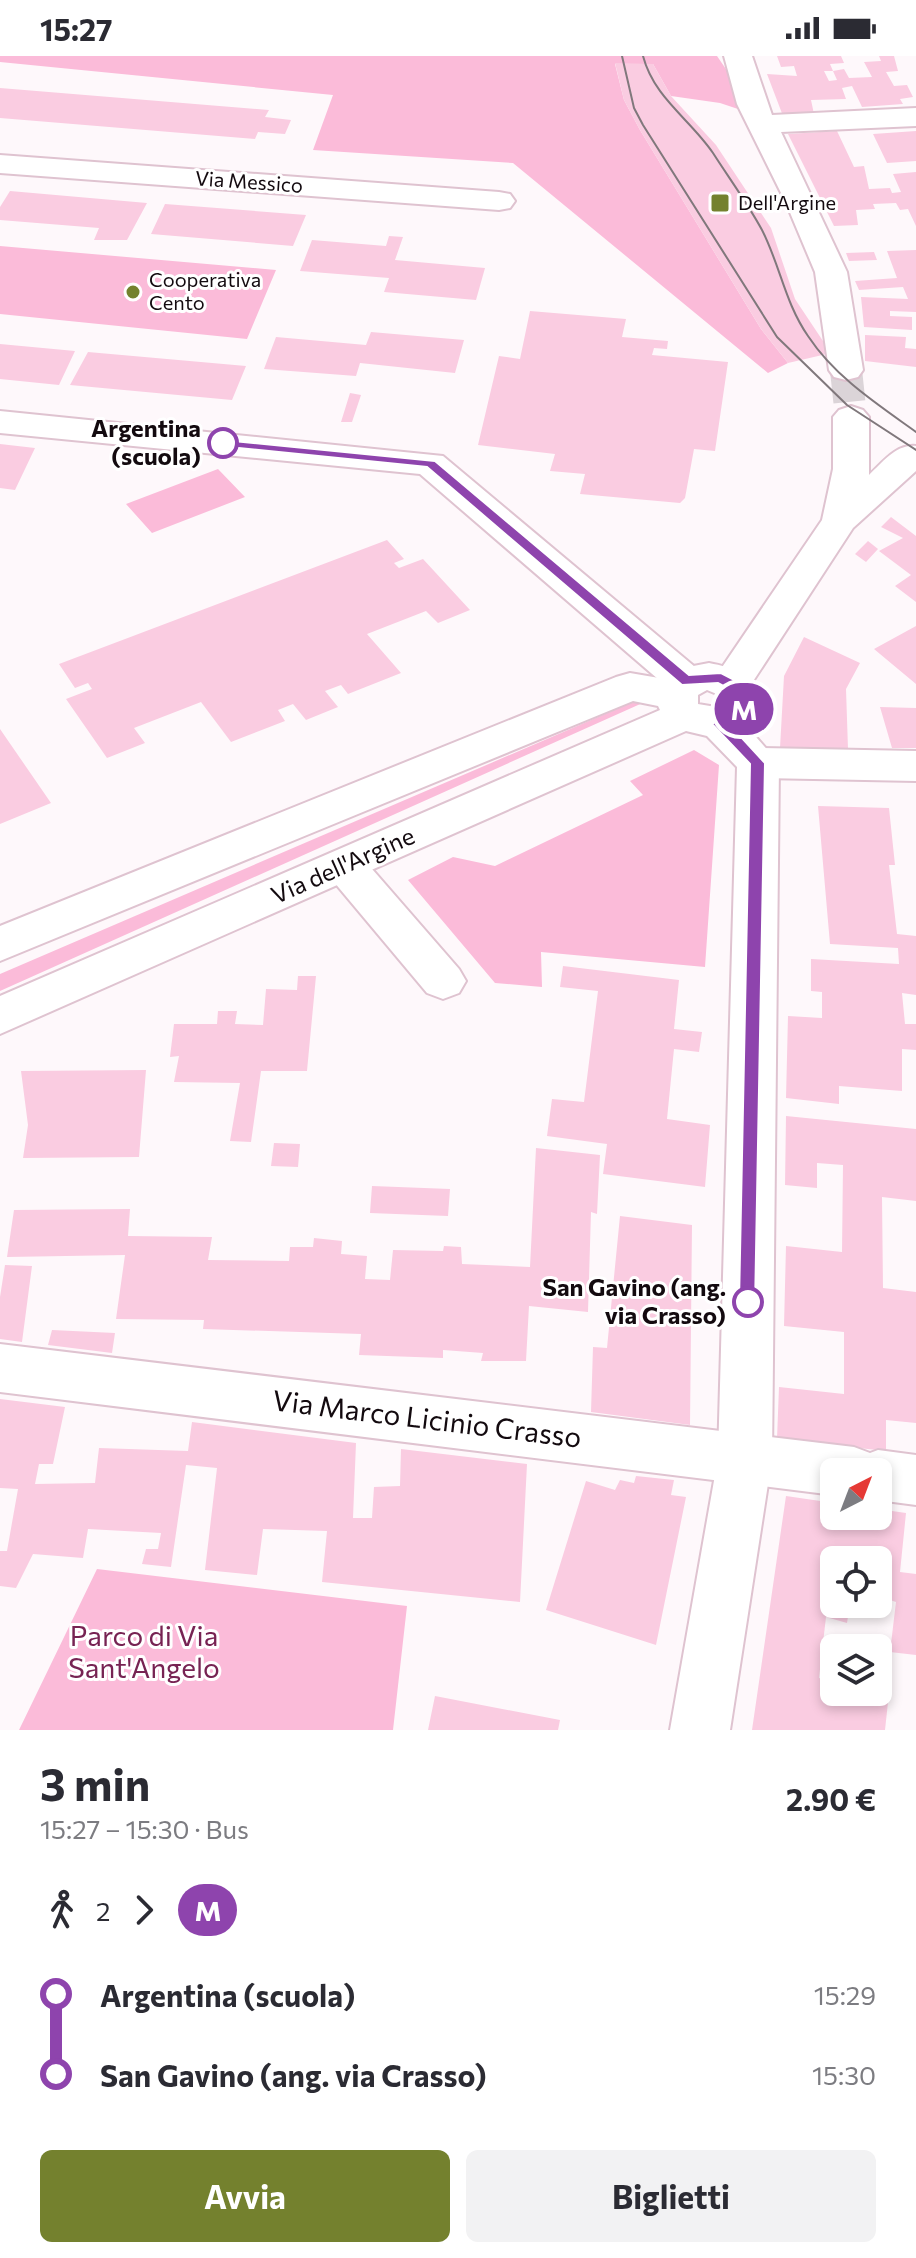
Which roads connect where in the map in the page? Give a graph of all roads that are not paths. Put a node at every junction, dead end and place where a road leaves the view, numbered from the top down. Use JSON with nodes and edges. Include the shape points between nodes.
{"nodes":[{"id":1,"x":738,"y":56,"type":"edge"},
{"id":2,"x":916,"y":117,"type":"edge"},
{"id":3,"x":762,"y":124,"type":"junction"},
{"id":4,"x":0,"y":164,"type":"edge"},
{"id":5,"x":499,"y":201,"type":"dead end"},
{"id":6,"x":846,"y":370,"type":"tunnel mouth"},
{"id":7,"x":851,"y":417,"type":"tunnel mouth"},
{"id":8,"x":0,"y":422,"type":"edge"},
{"id":9,"x":911,"y":456,"type":"dead end"},
{"id":10,"x":840,"y":520,"type":"junction"},
{"id":11,"x":700,"y":700,"type":"junction"},
{"id":12,"x":758,"y":763,"type":"junction"},
{"id":13,"x":916,"y":766,"type":"edge"},
{"id":14,"x":344,"y":865,"type":"junction"},
{"id":15,"x":0,"y":944,"type":"edge"},
{"id":16,"x":443,"y":981,"type":"dead end"},
{"id":17,"x":0,"y":1016,"type":"edge"},
{"id":18,"x":0,"y":1368,"type":"edge"},
{"id":19,"x":745,"y":1458,"type":"junction"},
{"id":20,"x":820,"y":1468,"type":"edge"},
{"id":21,"x":892,"y":1477,"type":"edge"},
{"id":22,"x":916,"y":1480,"type":"edge"},
{"id":23,"x":700,"y":1730,"type":"edge"}],
"edges":[{"from":1,"to":3,"type":"street"},
{"from":2,"to":3,"type":"street"},
{"from":3,"to":6,"type":"street","via":[[831,272]]},
{"from":4,"to":5,"type":"street","name":"Via Messico"},
{"from":7,"to":10,"type":"street","via":[[855,455]]},
{"from":8,"to":11,"type":"street","via":[[430,464]]},
{"from":9,"to":10,"type":"street"},
{"from":10,"to":11,"type":"street"},
{"from":11,"to":12,"type":"street"},
{"from":11,"to":14,"type":"street","name":"Via dell'Argine"},
{"from":11,"to":15,"type":"street","via":[[630,687]]},
{"from":12,"to":13,"type":"street"},
{"from":12,"to":19,"type":"street"},
{"from":14,"to":16,"type":"street"},
{"from":14,"to":17,"type":"street","name":"Via dell'Argine"},
{"from":18,"to":19,"type":"street","name":"Via Marco Licinio Crasso"},
{"from":19,"to":20,"type":"street","name":"Via Marco Licinio Crasso"},
{"from":19,"to":23,"type":"street"},
{"from":21,"to":22,"type":"street"}]}
